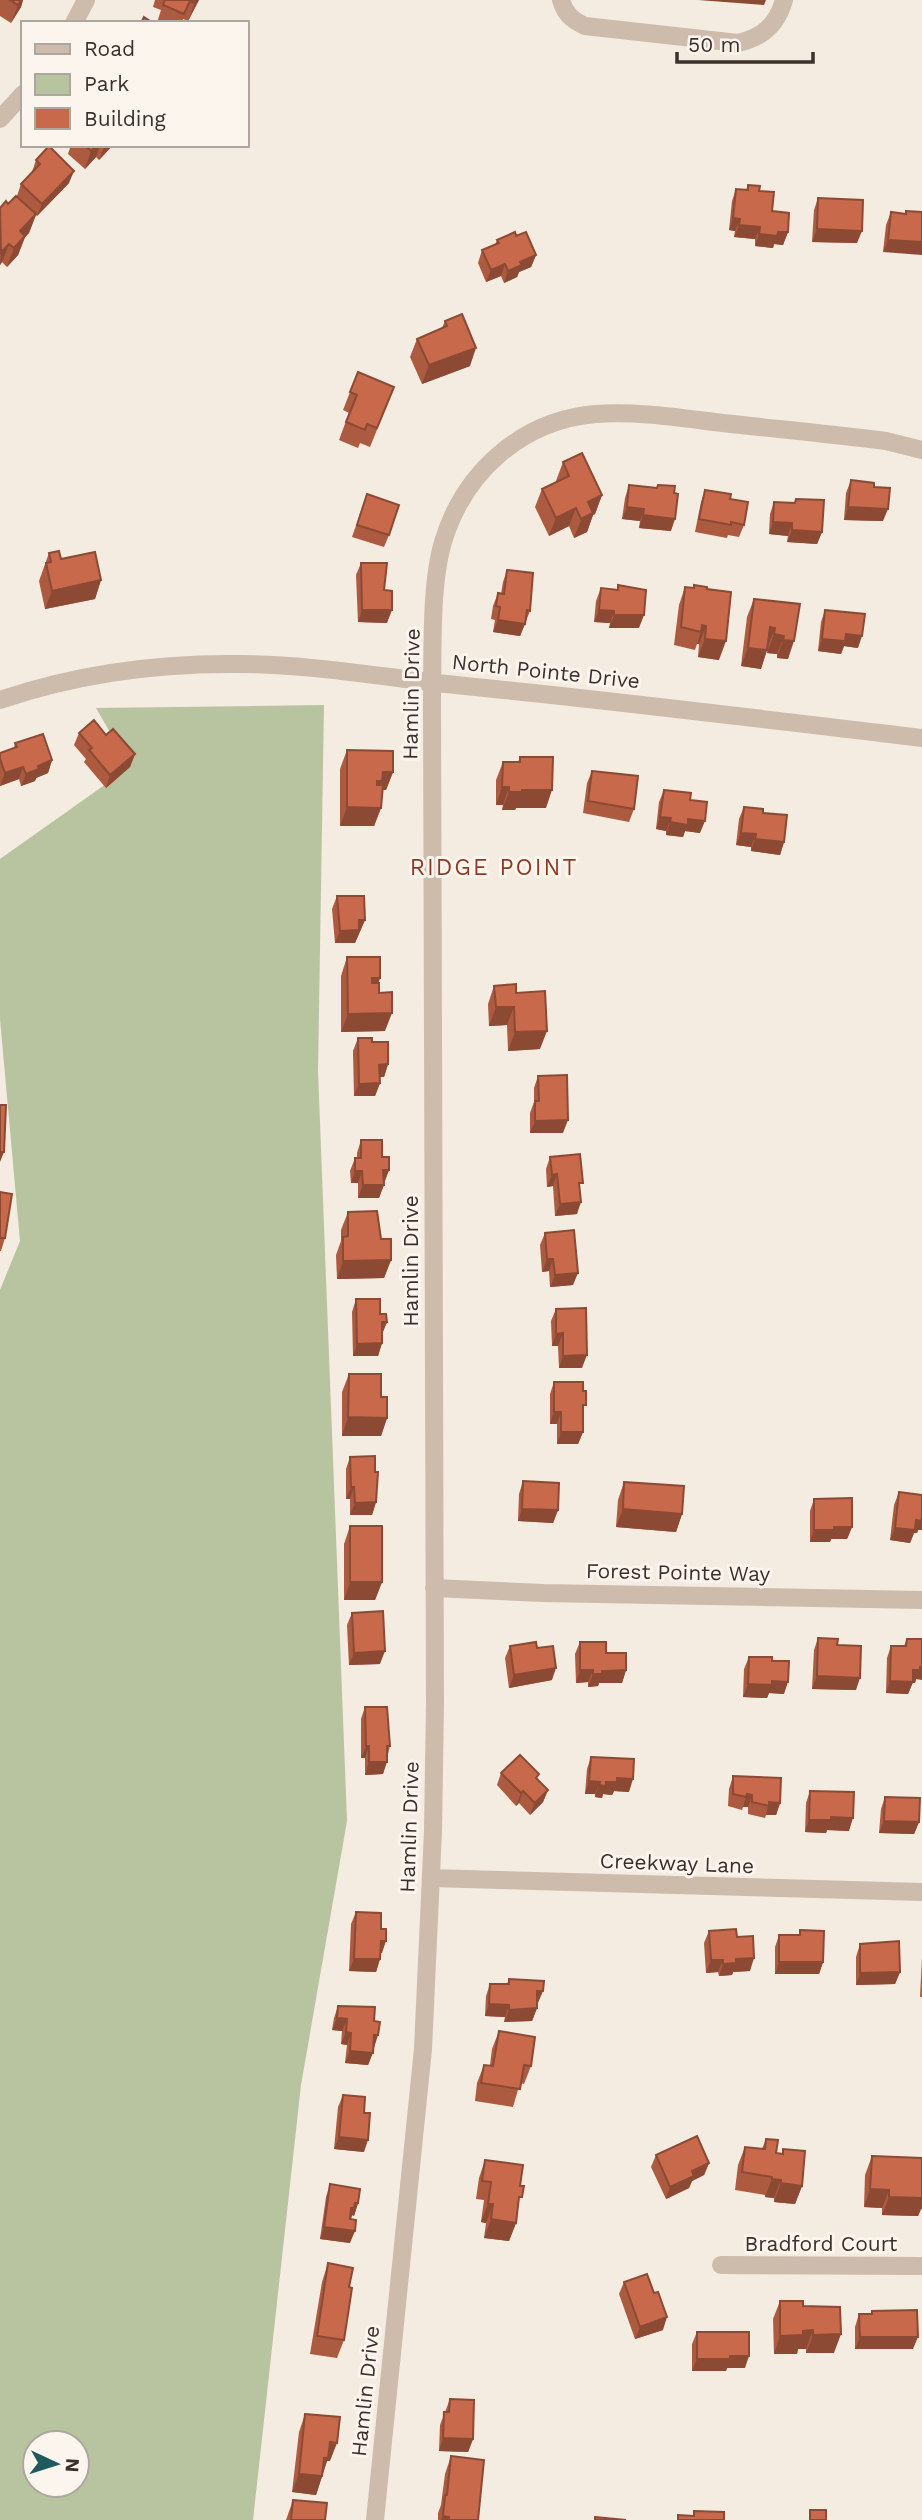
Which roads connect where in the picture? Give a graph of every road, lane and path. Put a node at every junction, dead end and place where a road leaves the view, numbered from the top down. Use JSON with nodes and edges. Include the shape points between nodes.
{"nodes":[{"id":1,"x":86,"y":0,"type":"edge"},
{"id":2,"x":561,"y":0,"type":"edge"},
{"id":3,"x":783,"y":0,"type":"edge"},
{"id":4,"x":75,"y":21,"type":"edge"},
{"id":5,"x":21,"y":96,"type":"edge"},
{"id":6,"x":0,"y":119,"type":"edge"},
{"id":7,"x":922,"y":450,"type":"edge"},
{"id":8,"x":432,"y":682,"type":"junction"},
{"id":9,"x":0,"y":700,"type":"edge"},
{"id":10,"x":922,"y":738,"type":"edge"},
{"id":11,"x":434,"y":1588,"type":"junction"},
{"id":12,"x":922,"y":1600,"type":"edge"},
{"id":13,"x":431,"y":1878,"type":"junction"},
{"id":14,"x":922,"y":1892,"type":"edge"},
{"id":15,"x":721,"y":2265,"type":"dead end"},
{"id":16,"x":922,"y":2266,"type":"edge"},
{"id":17,"x":375,"y":2520,"type":"edge"}],
"edges":[{"from":1,"to":4,"type":"street"},
{"from":2,"to":3,"type":"street","via":[[566,13],[585,26],[738,43],[755,40],[768,30]]},
{"from":5,"to":6,"type":"street"},
{"from":7,"to":8,"type":"street","name":"Hamlin Drive","via":[[886,441],[643,414],[595,414],[542,426],[500,451],[480,472],[450,521],[437,571]]},
{"from":8,"to":9,"type":"street","name":"North Pointe Drive","via":[[286,666],[216,664],[117,672]]},
{"from":8,"to":10,"type":"street","name":"North Pointe Drive"},
{"from":8,"to":11,"type":"street","name":"Hamlin Drive"},
{"from":11,"to":12,"type":"street","name":"Forest Pointe Way"},
{"from":11,"to":13,"type":"street","name":"Hamlin Drive"},
{"from":13,"to":14,"type":"street","name":"Creekway Lane"},
{"from":13,"to":17,"type":"street","name":"Hamlin Drive","via":[[424,2049]]},
{"from":15,"to":16,"type":"street","name":"Bradford Court"}]}
